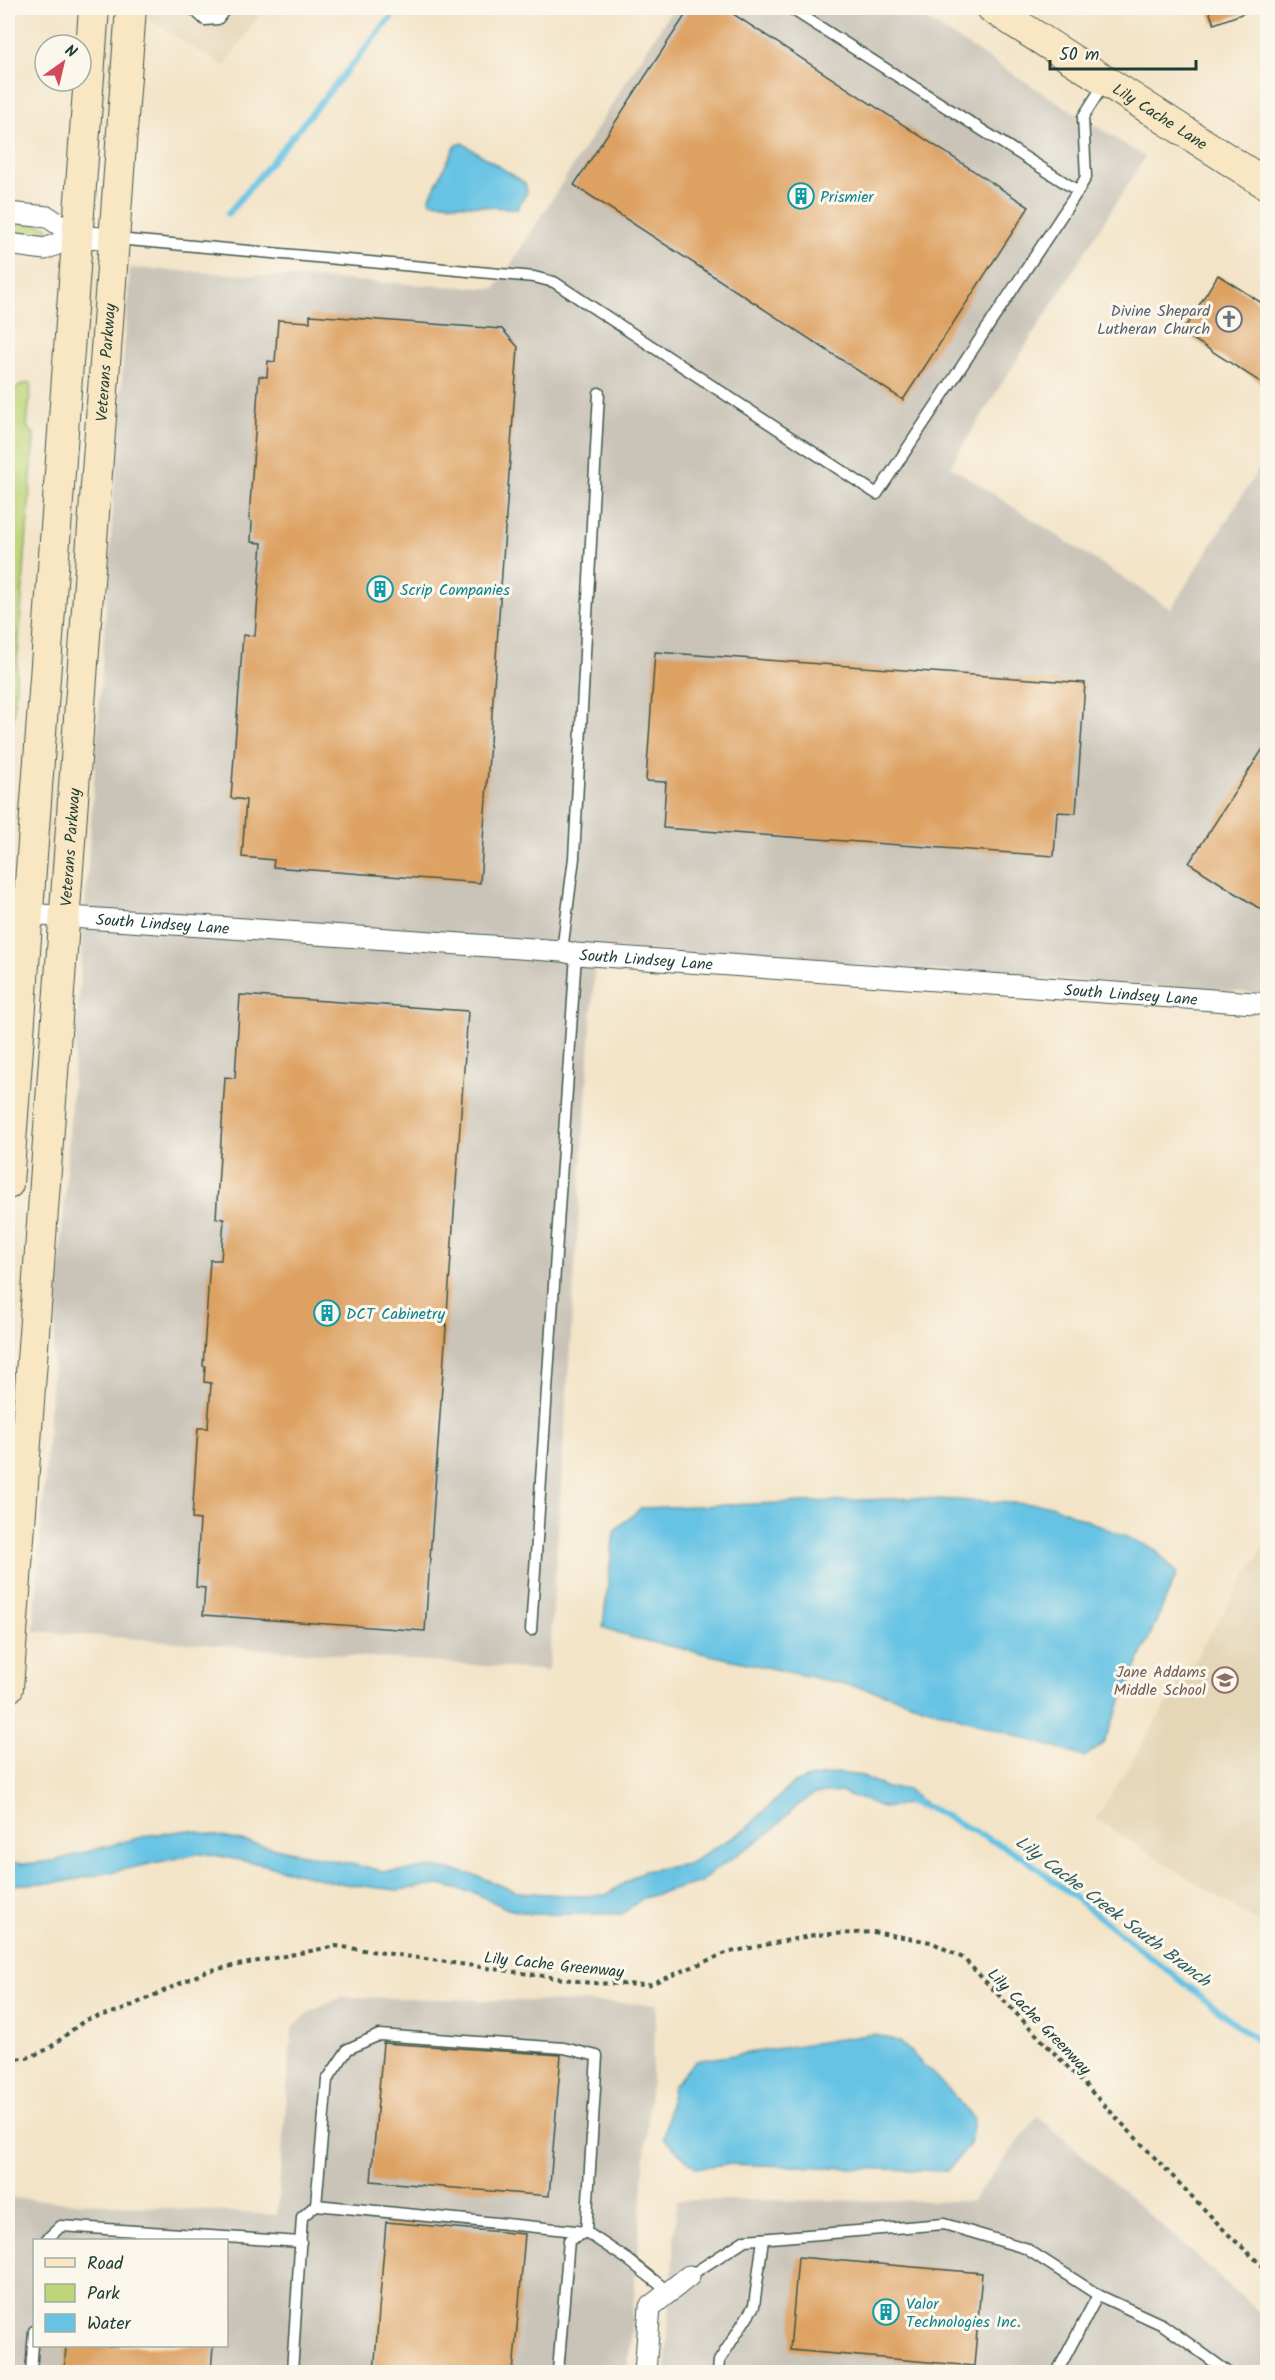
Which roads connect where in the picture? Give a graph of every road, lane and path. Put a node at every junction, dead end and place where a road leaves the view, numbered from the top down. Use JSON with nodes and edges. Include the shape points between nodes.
{"nodes":[{"id":1,"x":94,"y":8,"type":"edge"},
{"id":2,"x":131,"y":8,"type":"edge"},
{"id":3,"x":192,"y":8,"type":"edge"},
{"id":4,"x":226,"y":8,"type":"edge"},
{"id":5,"x":790,"y":8,"type":"edge"},
{"id":6,"x":992,"y":8,"type":"edge"},
{"id":7,"x":1106,"y":81,"type":"junction"},
{"id":8,"x":1268,"y":185,"type":"edge"},
{"id":9,"x":1078,"y":191,"type":"junction"},
{"id":10,"x":8,"y":213,"type":"edge"},
{"id":11,"x":76,"y":236,"type":"junction"},
{"id":12,"x":113,"y":239,"type":"junction"},
{"id":13,"x":8,"y":244,"type":"edge"},
{"id":14,"x":599,"y":393,"type":"dead end"},
{"id":15,"x":27,"y":914,"type":"junction"},
{"id":16,"x":63,"y":918,"type":"junction"},
{"id":17,"x":569,"y":953,"type":"junction"},
{"id":18,"x":1268,"y":1004,"type":"edge"},
{"id":19,"x":8,"y":1184,"type":"edge"},
{"id":20,"x":531,"y":1630,"type":"dead end"},
{"id":21,"x":8,"y":1688,"type":"edge"},
{"id":22,"x":8,"y":2059,"type":"edge"},
{"id":23,"x":316,"y":2205,"type":"junction"},
{"id":24,"x":585,"y":2232,"type":"junction"},
{"id":25,"x":48,"y":2239,"type":"edge"},
{"id":26,"x":763,"y":2239,"type":"junction"},
{"id":27,"x":301,"y":2242,"type":"junction"},
{"id":28,"x":1268,"y":2271,"type":"edge"},
{"id":29,"x":689,"y":2276,"type":"joint"},
{"id":30,"x":669,"y":2292,"type":"junction"},
{"id":31,"x":1098,"y":2295,"type":"junction"},
{"id":32,"x":33,"y":2345,"type":"edge"},
{"id":33,"x":31,"y":2373,"type":"edge"},
{"id":34,"x":292,"y":2373,"type":"edge"},
{"id":35,"x":558,"y":2373,"type":"edge"},
{"id":36,"x":645,"y":2373,"type":"edge"},
{"id":37,"x":718,"y":2373,"type":"edge"},
{"id":38,"x":1057,"y":2373,"type":"edge"},
{"id":39,"x":1228,"y":2373,"type":"edge"}],
"edges":[{"from":1,"to":11,"type":"main road"},
{"from":2,"to":12,"type":"main road","name":"Veterans Parkway"},
{"from":3,"to":4,"type":"lane","via":[[205,20],[218,19]]},
{"from":5,"to":9,"type":"lane"},
{"from":6,"to":7,"type":"main road","name":"Lily Cache Lane"},
{"from":7,"to":8,"type":"main road","name":"Lily Cache Lane"},
{"from":7,"to":9,"type":"lane","via":[[1083,117],[1086,177]]},
{"from":9,"to":12,"type":"lane","via":[[877,494],[554,282],[534,277]]},
{"from":10,"to":11,"type":"street","via":[[48,217]]},
{"from":11,"to":12,"type":"street"},
{"from":11,"to":13,"type":"street","via":[[45,249]]},
{"from":11,"to":15,"type":"main road"},
{"from":12,"to":16,"type":"main road","name":"Veterans Parkway"},
{"from":14,"to":17,"type":"lane"},
{"from":15,"to":16,"type":"street","name":"South Lindsey Lane"},
{"from":15,"to":19,"type":"main road"},
{"from":16,"to":17,"type":"street","name":"South Lindsey Lane"},
{"from":16,"to":21,"type":"main road","name":"Veterans Parkway"},
{"from":17,"to":18,"type":"street","name":"South Lindsey Lane"},
{"from":17,"to":20,"type":"lane"},
{"from":22,"to":28,"type":"path","name":"Lily Cache Greenway","via":[[27,2058],[48,2049],[85,2020],[122,2010],[207,1971],[336,1946],[591,1983],[648,1984],[726,1953],[814,1935],[873,1932],[932,1942],[963,1958]]},
{"from":23,"to":24,"type":"lane"},
{"from":23,"to":24,"type":"lane","via":[[327,2080],[348,2049],[379,2035],[564,2048],[597,2056]]},
{"from":23,"to":27,"type":"lane","via":[[302,2217]]},
{"from":24,"to":30,"type":"lane"},
{"from":24,"to":35,"type":"lane","via":[[569,2240]]},
{"from":25,"to":27,"type":"lane","via":[[61,2226]]},
{"from":26,"to":29,"type":"lane","via":[[745,2240]]},
{"from":26,"to":31,"type":"lane","via":[[944,2224],[1025,2248]]},
{"from":26,"to":37,"type":"lane","via":[[754,2306],[719,2361]]},
{"from":27,"to":34,"type":"lane"},
{"from":29,"to":30,"type":"street"},
{"from":30,"to":36,"type":"street","via":[[650,2307]]},
{"from":31,"to":38,"type":"lane"},
{"from":31,"to":39,"type":"lane","via":[[1163,2325]]},
{"from":32,"to":33,"type":"lane"}]}
